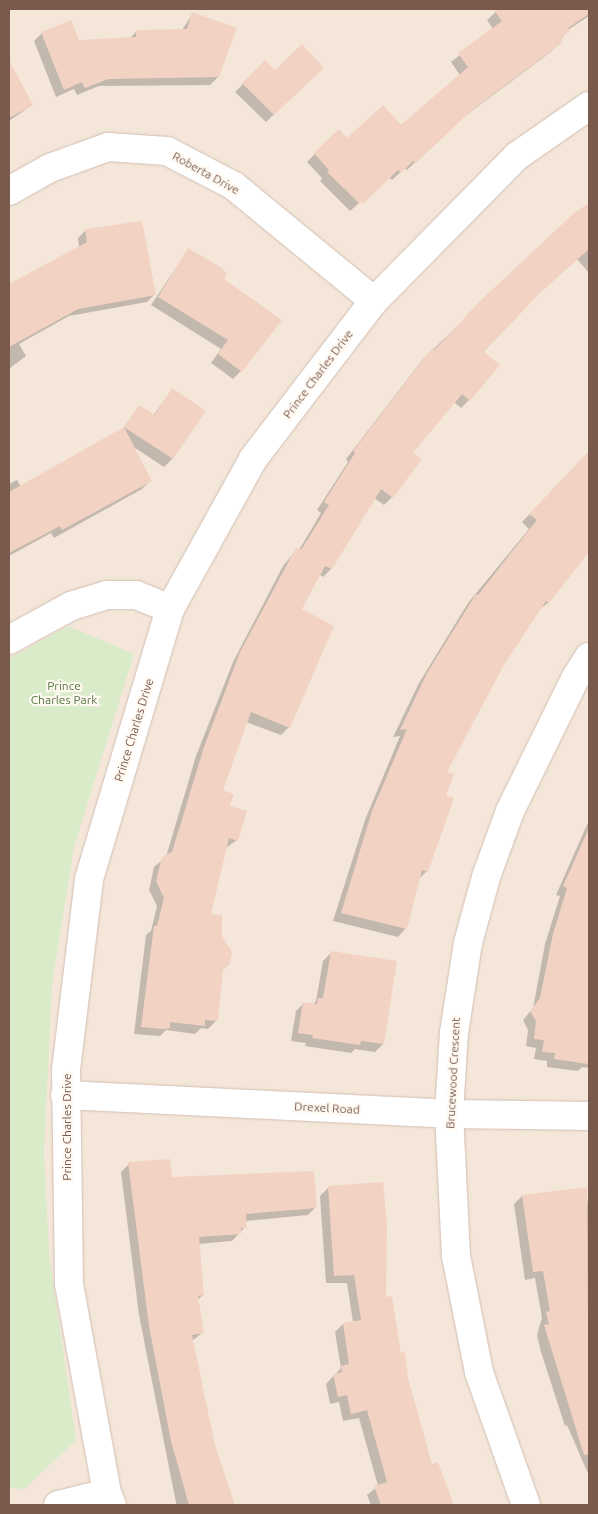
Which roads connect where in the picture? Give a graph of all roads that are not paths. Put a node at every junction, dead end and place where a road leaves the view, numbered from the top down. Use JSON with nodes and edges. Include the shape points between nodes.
{"nodes":[{"id":1,"x":589,"y":106,"type":"edge"},
{"id":2,"x":9,"y":191,"type":"edge"},
{"id":3,"x":374,"y":301,"type":"junction"},
{"id":4,"x":170,"y":609,"type":"junction"},
{"id":5,"x":9,"y":640,"type":"edge"},
{"id":6,"x":589,"y":657,"type":"edge"},
{"id":7,"x":65,"y":1095,"type":"junction"},
{"id":8,"x":449,"y":1114,"type":"junction"},
{"id":9,"x":589,"y":1116,"type":"edge"},
{"id":10,"x":110,"y":1499,"type":"edge"},
{"id":11,"x":58,"y":1505,"type":"edge"},
{"id":12,"x":526,"y":1505,"type":"edge"}],
"edges":[{"from":1,"to":3,"type":"street","name":"Prince Charles Drive","via":[[517,156]]},
{"from":2,"to":3,"type":"street","name":"Roberta Drive","via":[[50,168],[108,147],[167,151],[234,186]]},
{"from":3,"to":4,"type":"street","name":"Prince Charles Drive","via":[[253,460]]},
{"from":4,"to":5,"type":"street","via":[[136,595],[107,595],[71,606]]},
{"from":4,"to":7,"type":"street","name":"Prince Charles Drive","via":[[89,878]]},
{"from":6,"to":8,"type":"street","name":"Brucewood Crescent","via":[[510,811],[486,877],[466,952],[454,1033]]},
{"from":7,"to":8,"type":"street","name":"Drexel Road"},
{"from":7,"to":10,"type":"street","name":"Prince Charles Drive","via":[[68,1283]]},
{"from":8,"to":9,"type":"street","name":"Drexel Road"},
{"from":8,"to":12,"type":"street","name":"Brucewood Crescent","via":[[460,1276],[479,1372]]},
{"from":10,"to":11,"type":"street"}]}
